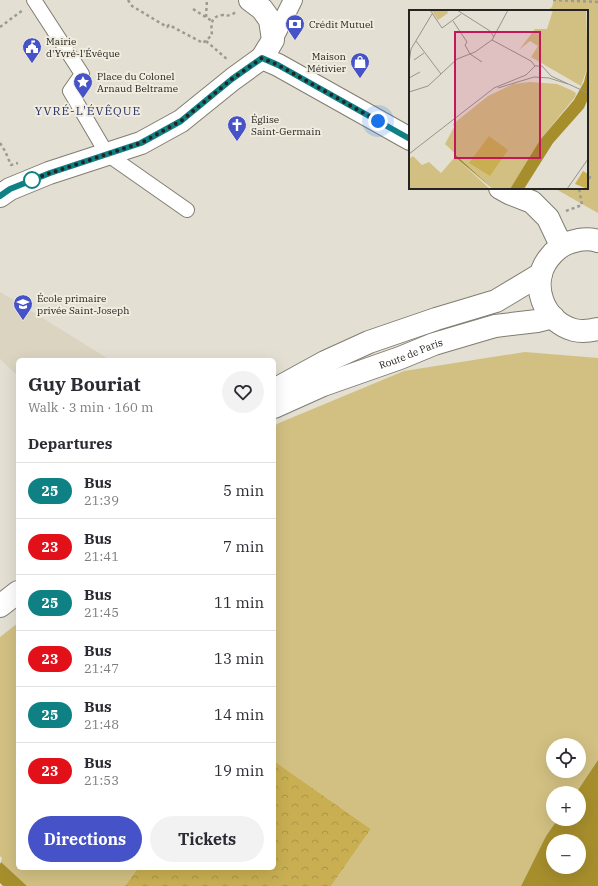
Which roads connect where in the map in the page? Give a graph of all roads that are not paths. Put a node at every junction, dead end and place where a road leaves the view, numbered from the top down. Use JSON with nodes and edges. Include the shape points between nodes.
{"nodes":[{"id":1,"x":293,"y":0,"type":"edge"},
{"id":2,"x":35,"y":1,"type":"edge"},
{"id":3,"x":246,"y":5,"type":"edge"},
{"id":4,"x":268,"y":49,"type":"junction"},
{"id":5,"x":409,"y":138,"type":"edge"},
{"id":6,"x":107,"y":154,"type":"junction"},
{"id":7,"x":502,"y":189,"type":"edge"},
{"id":8,"x":0,"y":196,"type":"edge"},
{"id":9,"x":187,"y":210,"type":"dead end"},
{"id":10,"x":598,"y":241,"type":"edge"},
{"id":11,"x":564,"y":244,"type":"junction"},
{"id":12,"x":541,"y":274,"type":"junction"},
{"id":13,"x":553,"y":317,"type":"junction"},
{"id":14,"x":598,"y":329,"type":"edge"},
{"id":15,"x":276,"y":389,"type":"edge"},
{"id":16,"x":276,"y":407,"type":"edge"},
{"id":17,"x":16,"y":594,"type":"edge"},
{"id":18,"x":0,"y":606,"type":"edge"}],
"edges":[{"from":1,"to":4,"type":"street"},
{"from":2,"to":6,"type":"street","via":[[82,74],[70,91]]},
{"from":3,"to":4,"type":"main road","via":[[262,9],[270,20]]},
{"from":4,"to":5,"type":"main road","via":[[278,65]]},
{"from":4,"to":6,"type":"main road","via":[[181,121],[141,143]]},
{"from":6,"to":8,"type":"main road","via":[[27,182]]},
{"from":6,"to":9,"type":"street"},
{"from":7,"to":11,"type":"main road","via":[[532,202],[548,218],[557,237]]},
{"from":10,"to":11,"type":"main road","via":[[578,240]]},
{"from":11,"to":12,"type":"main road","via":[[546,262]]},
{"from":12,"to":13,"type":"main road","via":[[541,299]]},
{"from":12,"to":15,"type":"main road","via":[[496,301],[369,342]]},
{"from":13,"to":14,"type":"main road","via":[[573,330]]},
{"from":13,"to":16,"type":"main road","name":"Route de Paris","via":[[495,326],[434,344],[323,385]]},
{"from":17,"to":18,"type":"main road"}]}
